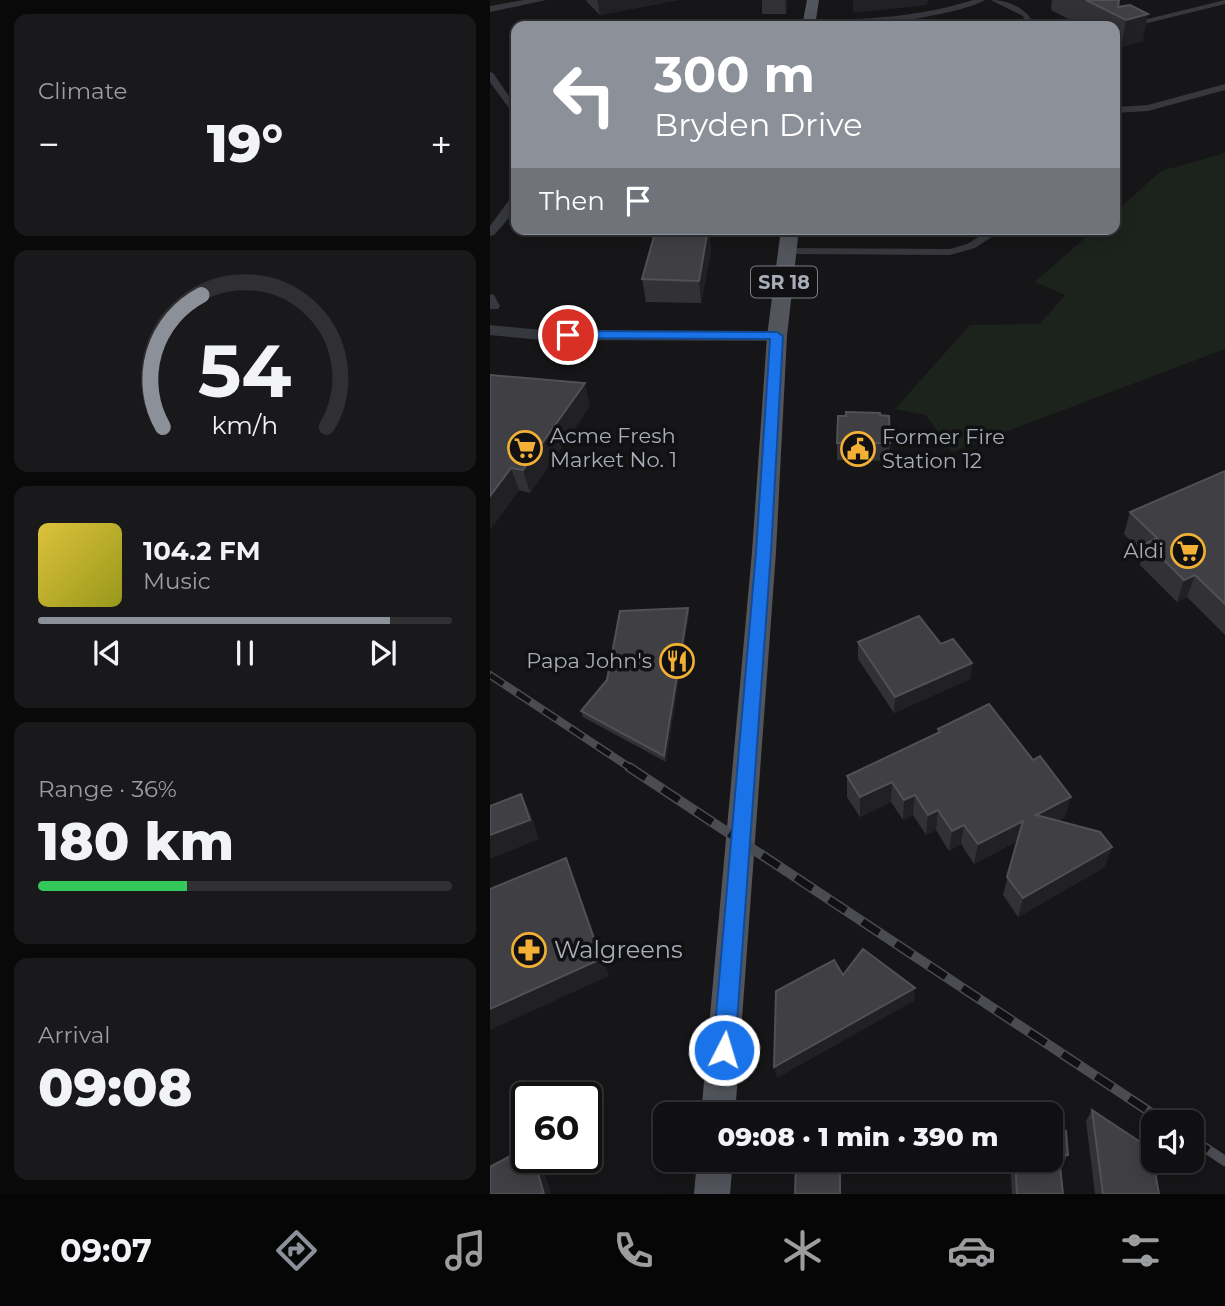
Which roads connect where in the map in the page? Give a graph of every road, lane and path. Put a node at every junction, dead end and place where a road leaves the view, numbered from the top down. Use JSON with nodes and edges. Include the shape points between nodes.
{"nodes":[{"id":1,"x":541,"y":0,"type":"edge"},
{"id":2,"x":813,"y":0,"type":"edge"},
{"id":3,"x":981,"y":0,"type":"edge"},
{"id":4,"x":995,"y":0,"type":"edge"},
{"id":5,"x":1225,"y":2,"type":"edge"},
{"id":6,"x":490,"y":9,"type":"edge"},
{"id":7,"x":810,"y":21,"type":"edge"},
{"id":8,"x":872,"y":21,"type":"edge"},
{"id":9,"x":1029,"y":21,"type":"edge"},
{"id":10,"x":1120,"y":28,"type":"edge"},
{"id":11,"x":490,"y":75,"type":"edge"},
{"id":12,"x":1225,"y":87,"type":"edge"},
{"id":13,"x":511,"y":104,"type":"edge"},
{"id":14,"x":1120,"y":110,"type":"edge"},
{"id":15,"x":511,"y":206,"type":"edge"},
{"id":16,"x":490,"y":233,"type":"edge"},
{"id":17,"x":789,"y":235,"type":"edge"},
{"id":18,"x":989,"y":235,"type":"edge"},
{"id":19,"x":788,"y":251,"type":"junction"},
{"id":20,"x":490,"y":330,"type":"edge"},
{"id":21,"x":777,"y":336,"type":"junction"},
{"id":22,"x":719,"y":1102,"type":"edge"},
{"id":23,"x":714,"y":1172,"type":"edge"},
{"id":24,"x":712,"y":1194,"type":"edge"}],
"edges":[{"from":1,"to":6,"type":"street"},
{"from":2,"to":7,"type":"main road"},
{"from":3,"to":8,"type":"street","via":[[904,19]]},
{"from":4,"to":9,"type":"street","via":[[1026,15]]},
{"from":5,"to":10,"type":"street"},
{"from":11,"to":13,"type":"street"},
{"from":12,"to":14,"type":"street","via":[[1148,108]]},
{"from":15,"to":16,"type":"street"},
{"from":17,"to":19,"type":"main road","number":"SR 18"},
{"from":18,"to":19,"type":"street","via":[[950,252]]},
{"from":19,"to":21,"type":"main road","number":"SR 18"},
{"from":20,"to":21,"type":"street","via":[[541,335]]},
{"from":21,"to":22,"type":"main road","number":"SR 18"},
{"from":23,"to":24,"type":"main road"}]}
